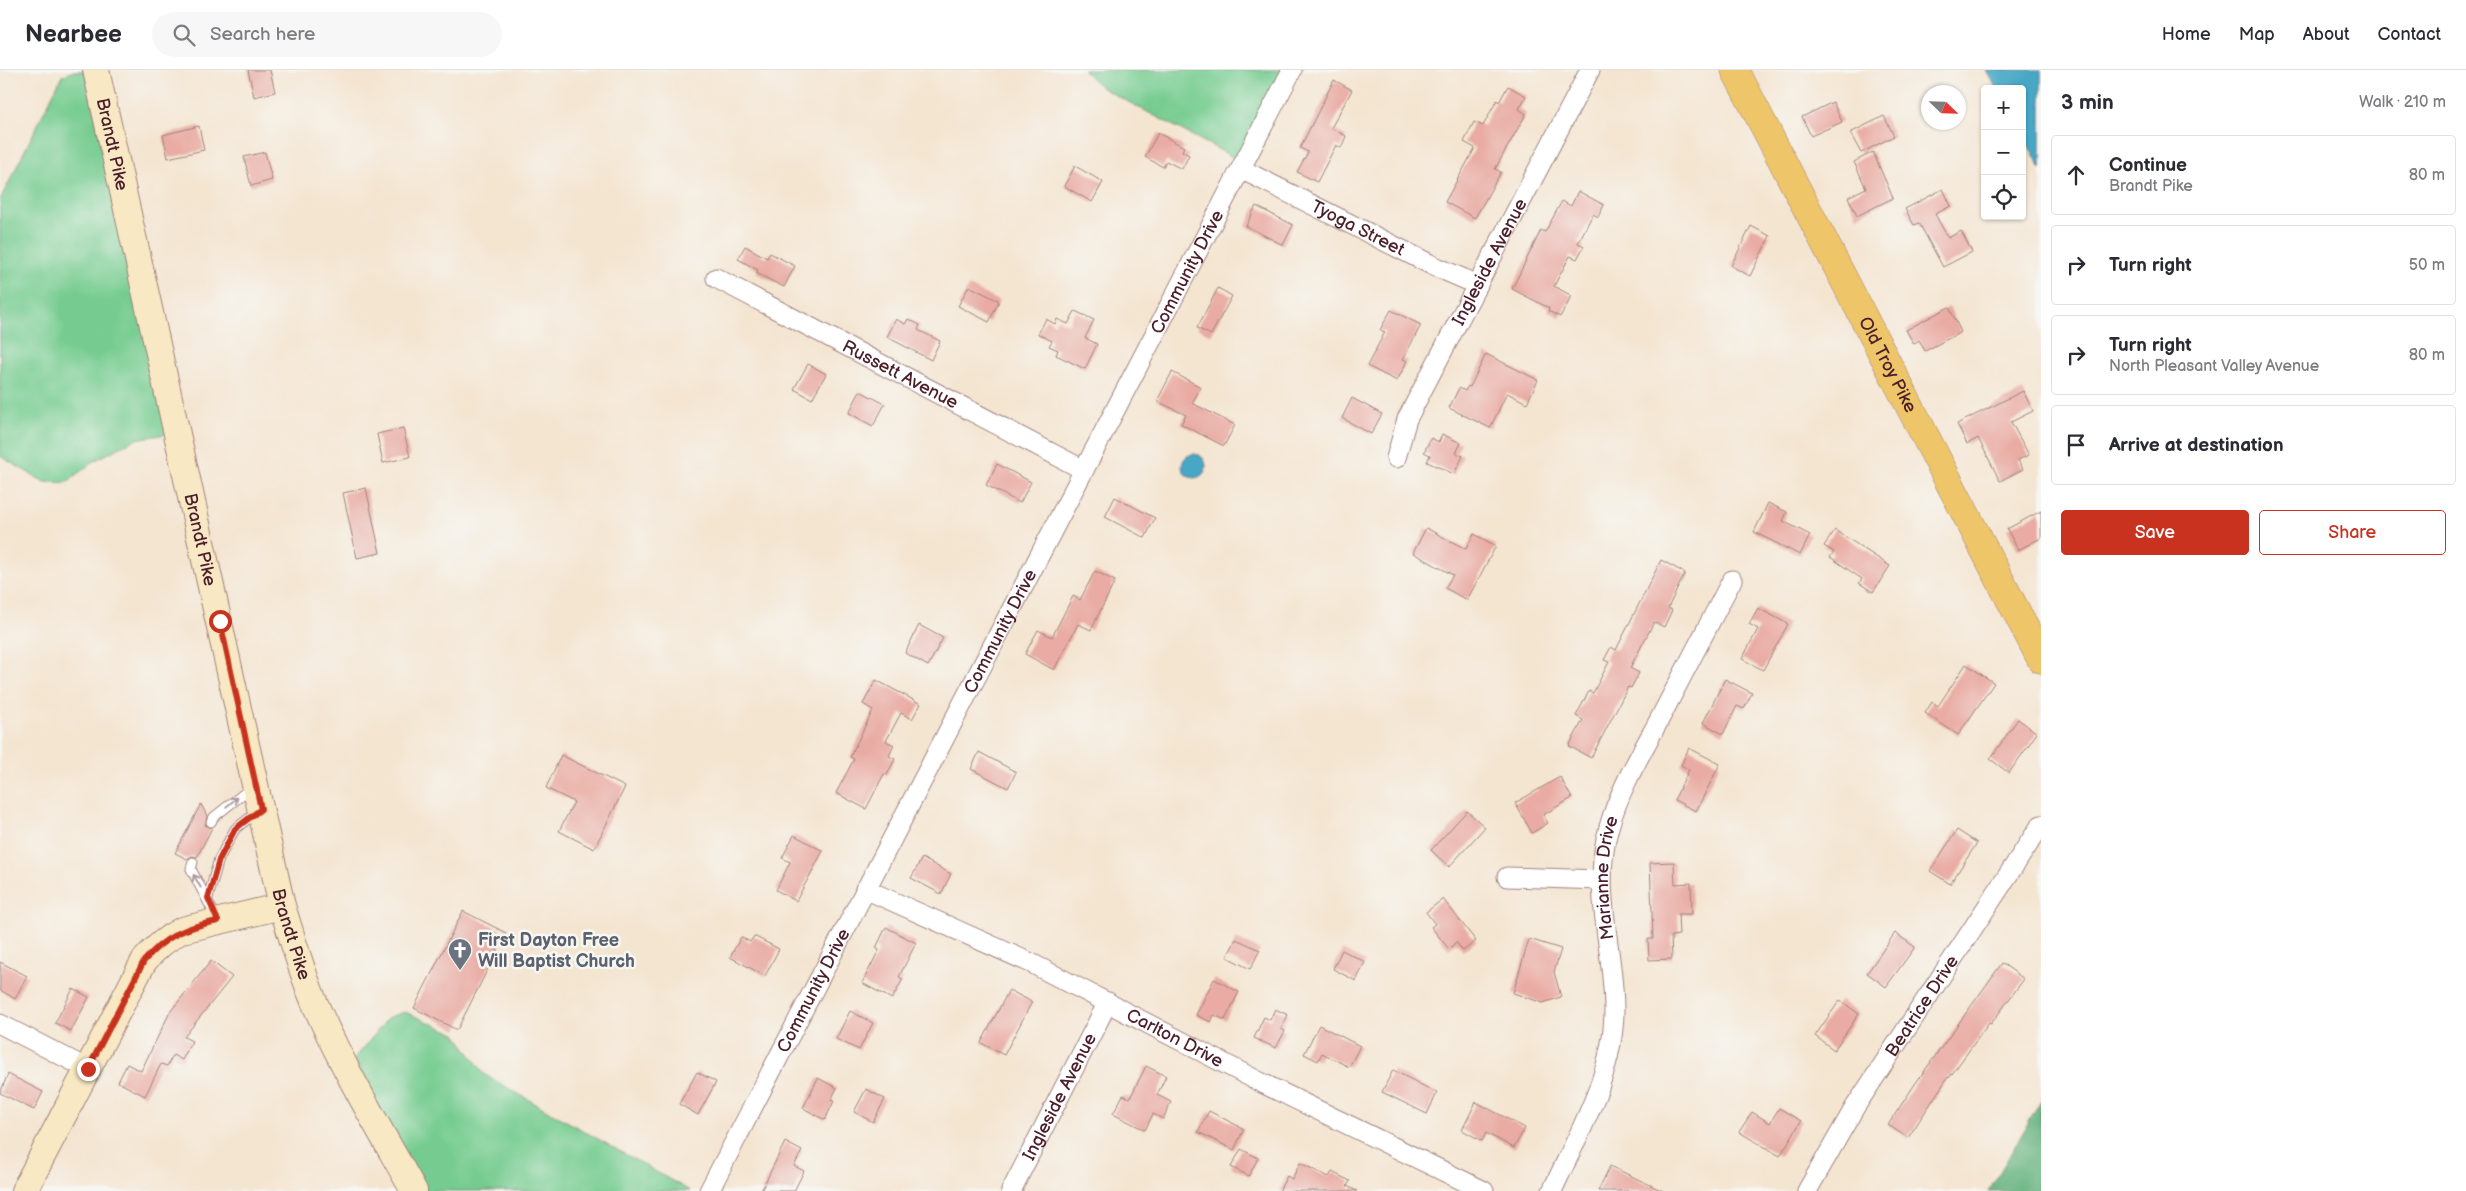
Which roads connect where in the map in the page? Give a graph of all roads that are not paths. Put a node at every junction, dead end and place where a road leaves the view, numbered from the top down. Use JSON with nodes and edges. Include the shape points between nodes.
{"nodes":[{"id":1,"x":96,"y":70,"type":"edge"},
{"id":2,"x":1292,"y":70,"type":"edge"},
{"id":3,"x":1590,"y":70,"type":"edge"},
{"id":4,"x":1735,"y":70,"type":"edge"},
{"id":5,"x":1241,"y":169,"type":"junction"},
{"id":6,"x":716,"y":278,"type":"dead end"},
{"id":7,"x":1478,"y":285,"type":"junction"},
{"id":8,"x":1396,"y":458,"type":"dead end"},
{"id":9,"x":1084,"y":470,"type":"junction"},
{"id":10,"x":1732,"y":580,"type":"dead end"},
{"id":11,"x":2041,"y":660,"type":"edge"},
{"id":12,"x":258,"y":796,"type":"junction"},
{"id":13,"x":211,"y":822,"type":"dead end"},
{"id":14,"x":2041,"y":825,"type":"edge"},
{"id":15,"x":193,"y":862,"type":"dead end"},
{"id":16,"x":1506,"y":878,"type":"dead end"},
{"id":17,"x":1601,"y":880,"type":"junction"},
{"id":18,"x":865,"y":888,"type":"junction"},
{"id":19,"x":208,"y":898,"type":"junction"},
{"id":20,"x":282,"y":906,"type":"junction"},
{"id":21,"x":218,"y":921,"type":"junction"},
{"id":22,"x":1108,"y":1002,"type":"junction"},
{"id":23,"x":0,"y":1024,"type":"edge"},
{"id":24,"x":88,"y":1069,"type":"junction"},
{"id":25,"x":24,"y":1191,"type":"edge"},
{"id":26,"x":414,"y":1191,"type":"edge"},
{"id":27,"x":709,"y":1191,"type":"edge"},
{"id":28,"x":1011,"y":1191,"type":"edge"},
{"id":29,"x":1484,"y":1191,"type":"edge"},
{"id":30,"x":1552,"y":1191,"type":"edge"},
{"id":31,"x":1807,"y":1191,"type":"edge"}],
"edges":[{"from":1,"to":12,"type":"main road","name":"Brandt Pike"},
{"from":2,"to":5,"type":"street","name":"Community Drive"},
{"from":3,"to":7,"type":"street","name":"Ingleside Avenue"},
{"from":4,"to":11,"type":"main road","name":"Old Troy Pike","via":[[1908,398]]},
{"from":5,"to":7,"type":"street","name":"Tyoga Street"},
{"from":5,"to":9,"type":"street","name":"Community Drive"},
{"from":6,"to":9,"type":"street","name":"Russett Avenue"},
{"from":7,"to":8,"type":"street","name":"Ingleside Avenue","via":[[1407,419]]},
{"from":9,"to":18,"type":"street","name":"Community Drive"},
{"from":10,"to":17,"type":"street","name":"Marianne Drive","via":[[1622,793],[1609,827]]},
{"from":13,"to":12,"type":"lane","one_way":true,"via":[[214,817]]},
{"from":12,"to":19,"type":"lane","via":[[219,860]]},
{"from":12,"to":20,"type":"main road","name":"Brandt Pike"},
{"from":14,"to":31,"type":"street","name":"Beatrice Drive","via":[[1855,1107]]},
{"from":19,"to":15,"type":"lane","one_way":true,"via":[[191,869]]},
{"from":16,"to":17,"type":"street"},
{"from":17,"to":30,"type":"street","name":"Marianne Drive","via":[[1614,1010],[1612,1036],[1599,1088]]},
{"from":18,"to":22,"type":"street","name":"Carlton Drive","via":[[1031,963]]},
{"from":18,"to":27,"type":"street","name":"Community Drive"},
{"from":19,"to":21,"type":"lane"},
{"from":20,"to":21,"type":"main road"},
{"from":20,"to":26,"type":"main road","name":"Brandt Pike","via":[[304,978],[340,1057]]},
{"from":21,"to":24,"type":"main road","via":[[182,930],[155,948],[144,961]]},
{"from":22,"to":28,"type":"street","name":"Ingleside Avenue"},
{"from":22,"to":29,"type":"street","name":"Carlton Drive","via":[[1260,1082]]},
{"from":23,"to":24,"type":"street"},
{"from":24,"to":25,"type":"main road"}]}
